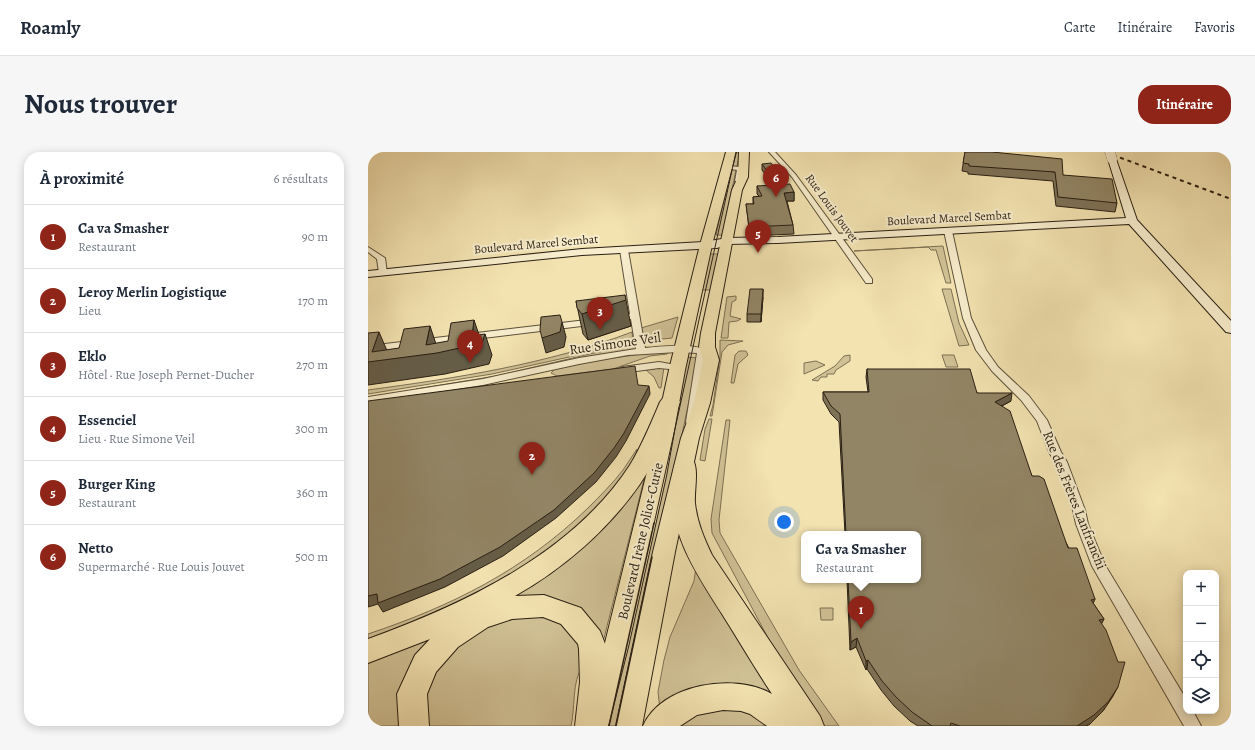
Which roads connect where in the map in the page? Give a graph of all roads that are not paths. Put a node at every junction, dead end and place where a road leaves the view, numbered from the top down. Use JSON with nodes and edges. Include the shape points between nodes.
{"nodes":[{"id":1,"x":373,"y":152,"type":"edge"},
{"id":2,"x":731,"y":152,"type":"edge"},
{"id":3,"x":744,"y":152,"type":"edge"},
{"id":4,"x":772,"y":152,"type":"edge"},
{"id":5,"x":1110,"y":152,"type":"edge"},
{"id":6,"x":368,"y":154,"type":"edge"},
{"id":7,"x":727,"y":167,"type":"junction"},
{"id":8,"x":737,"y":190,"type":"junction"},
{"id":9,"x":1130,"y":216,"type":"junction"},
{"id":10,"x":948,"y":231,"type":"junction"},
{"id":11,"x":838,"y":237,"type":"junction"},
{"id":12,"x":728,"y":243,"type":"junction"},
{"id":13,"x":706,"y":245,"type":"junction"},
{"id":14,"x":368,"y":249,"type":"edge"},
{"id":15,"x":624,"y":250,"type":"junction"},
{"id":16,"x":383,"y":273,"type":"junction"},
{"id":17,"x":368,"y":274,"type":"edge"},
{"id":18,"x":869,"y":281,"type":"dead end"},
{"id":19,"x":635,"y":316,"type":"junction"},
{"id":20,"x":1231,"y":329,"type":"edge"},
{"id":21,"x":368,"y":349,"type":"edge"},
{"id":22,"x":704,"y":349,"type":"junction"},
{"id":23,"x":641,"y":351,"type":"junction"},
{"id":24,"x":680,"y":358,"type":"junction"},
{"id":25,"x":625,"y":369,"type":"junction"},
{"id":26,"x":613,"y":371,"type":"edge"},
{"id":27,"x":529,"y":373,"type":"junction"},
{"id":28,"x":526,"y":384,"type":"edge"},
{"id":29,"x":482,"y":389,"type":"junction"},
{"id":30,"x":368,"y":400,"type":"edge"},
{"id":31,"x":670,"y":402,"type":"junction"},
{"id":32,"x":368,"y":406,"type":"edge"},
{"id":33,"x":685,"y":465,"type":"junction"},
{"id":34,"x":368,"y":651,"type":"edge"},
{"id":35,"x":414,"y":726,"type":"edge"},
{"id":36,"x":590,"y":726,"type":"edge"},
{"id":37,"x":595,"y":726,"type":"edge"},
{"id":38,"x":629,"y":726,"type":"edge"},
{"id":39,"x":658,"y":726,"type":"edge"},
{"id":40,"x":786,"y":726,"type":"edge"},
{"id":41,"x":809,"y":726,"type":"edge"},
{"id":42,"x":1193,"y":726,"type":"edge"}],
"edges":[{"from":1,"to":6,"type":"street"},
{"from":2,"to":7,"type":"main road","name":"Boulevard Irène Joliot-Curie"},
{"from":3,"to":8,"type":"main road","name":"Boulevard Irène Joliot-Curie","via":[[741,184]]},
{"from":4,"to":11,"type":"street","name":"Rue Louis Jouvet","via":[[794,176]]},
{"from":5,"to":9,"type":"street","bridge":true},
{"from":7,"to":8,"type":"street","name":"Boulevard Irène Joliot-Curie","via":[[740,168]]},
{"from":7,"to":13,"type":"main road","name":"Boulevard Irène Joliot-Curie"},
{"from":8,"to":12,"type":"main road","name":"Boulevard Irène Joliot-Curie"},
{"from":9,"to":10,"type":"street","name":"Boulevard Marcel Sembat"},
{"from":9,"to":20,"type":"street"},
{"from":10,"to":11,"type":"street","name":"Boulevard Marcel Sembat"},
{"from":10,"to":42,"type":"street","name":"Rue des Frères Lanfranchi","via":[[967,318],[981,350],[1042,420],[1061,462],[1099,566]]},
{"from":11,"to":12,"type":"street","name":"Boulevard Marcel Sembat"},
{"from":11,"to":18,"type":"street","name":"Rue Louis Jouvet"},
{"from":12,"to":13,"type":"street","name":"Boulevard Marcel Sembat"},
{"from":12,"to":22,"type":"main road","name":"Boulevard Irène Joliot-Curie"},
{"from":13,"to":15,"type":"street","name":"Boulevard Marcel Sembat"},
{"from":13,"to":24,"type":"main road","name":"Boulevard Irène Joliot-Curie"},
{"from":14,"to":16,"type":"street","via":[[381,258]]},
{"from":15,"to":16,"type":"street","name":"Boulevard Marcel Sembat"},
{"from":15,"to":19,"type":"street"},
{"from":16,"to":17,"type":"street","name":"Boulevard Marcel Sembat"},
{"from":19,"to":21,"type":"street"},
{"from":19,"to":23,"type":"street"},
{"from":22,"to":24,"type":"street"},
{"from":22,"to":33,"type":"main road","name":"Boulevard Irène Joliot-Curie","via":[[711,360]]},
{"from":23,"to":24,"type":"street","name":"Rue Simone Veil"},
{"from":23,"to":27,"type":"street","name":"Rue Simone Veil","via":[[603,357],[552,372]]},
{"from":24,"to":25,"type":"street","name":"Rue Simone Veil","via":[[650,357]]},
{"from":24,"to":25,"type":"street","name":"Rue Simone Veil","via":[[674,367],[664,365]]},
{"from":24,"to":31,"type":"main road","name":"Boulevard Irène Joliot-Curie"},
{"from":25,"to":26,"type":"street","name":"Rue Simone Veil"},
{"from":27,"to":29,"type":"street","name":"Rue Simone Veil","via":[[487,384]]},
{"from":27,"to":30,"type":"street","name":"Rue Simone Veil"},
{"from":28,"to":29,"type":"street","name":"Rue Simone Veil"},
{"from":29,"to":32,"type":"street","name":"Rue Simone Veil"},
{"from":31,"to":34,"type":"highway","via":[[652,446],[631,480],[614,502],[570,543],[545,563],[485,601],[448,619]]},
{"from":31,"to":37,"type":"main road","name":"Boulevard Irène Joliot-Curie","via":[[616,647]]},
{"from":33,"to":38,"type":"main road","name":"Boulevard Irène Joliot-Curie","via":[[664,552]]},
{"from":33,"to":41,"type":"highway","via":[[682,503],[684,515],[701,559]]},
{"from":35,"to":36,"type":"highway","via":[[411,698],[415,684],[430,657],[447,639],[468,623],[494,612],[520,606],[554,608],[566,613],[577,620],[590,639],[594,653]]},
{"from":39,"to":40,"type":"highway","via":[[668,714],[692,701],[709,696],[743,698],[760,703]]}]}
